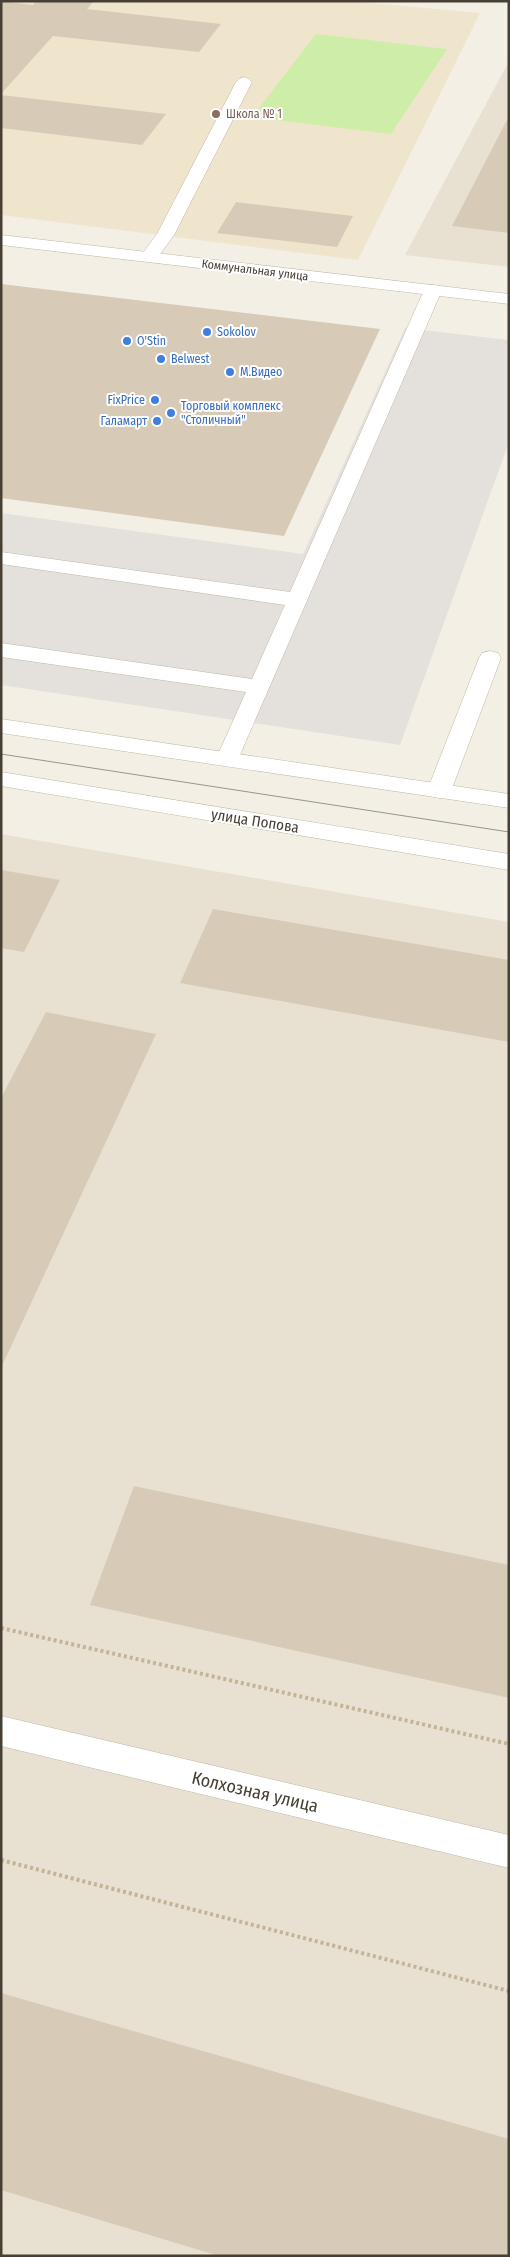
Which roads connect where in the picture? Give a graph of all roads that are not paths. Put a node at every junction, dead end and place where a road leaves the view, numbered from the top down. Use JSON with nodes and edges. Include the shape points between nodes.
{"nodes":[{"id":1,"x":244,"y":82,"type":"dead end"},
{"id":2,"x":1,"y":240,"type":"edge"},
{"id":3,"x":149,"y":257,"type":"junction"},
{"id":4,"x":433,"y":290,"type":"junction"},
{"id":5,"x":509,"y":299,"type":"edge"},
{"id":6,"x":1,"y":558,"type":"edge"},
{"id":7,"x":298,"y":600,"type":"junction"},
{"id":8,"x":1,"y":650,"type":"edge"},
{"id":9,"x":490,"y":658,"type":"dead end"},
{"id":10,"x":259,"y":687,"type":"junction"},
{"id":11,"x":1,"y":726,"type":"edge"},
{"id":12,"x":228,"y":760,"type":"junction"},
{"id":13,"x":1,"y":780,"type":"edge"},
{"id":14,"x":439,"y":791,"type":"junction"},
{"id":15,"x":509,"y":801,"type":"edge"},
{"id":16,"x":509,"y":862,"type":"edge"},
{"id":17,"x":1,"y":1731,"type":"edge"},
{"id":18,"x":509,"y":1852,"type":"edge"}],
"edges":[{"from":1,"to":3,"type":"street","via":[[165,235]]},
{"from":2,"to":3,"type":"street","name":"Коммунальная улица"},
{"from":3,"to":4,"type":"street","name":"Коммунальная улица"},
{"from":4,"to":5,"type":"street","name":"Коммунальная улица"},
{"from":4,"to":7,"type":"street"},
{"from":6,"to":7,"type":"street"},
{"from":7,"to":10,"type":"street"},
{"from":8,"to":10,"type":"street"},
{"from":9,"to":14,"type":"street"},
{"from":10,"to":12,"type":"street"},
{"from":11,"to":12,"type":"street"},
{"from":12,"to":14,"type":"street"},
{"from":13,"to":16,"type":"street","name":"улица Попова"},
{"from":14,"to":15,"type":"street"},
{"from":17,"to":18,"type":"street","name":"Колхозная улица"}]}
